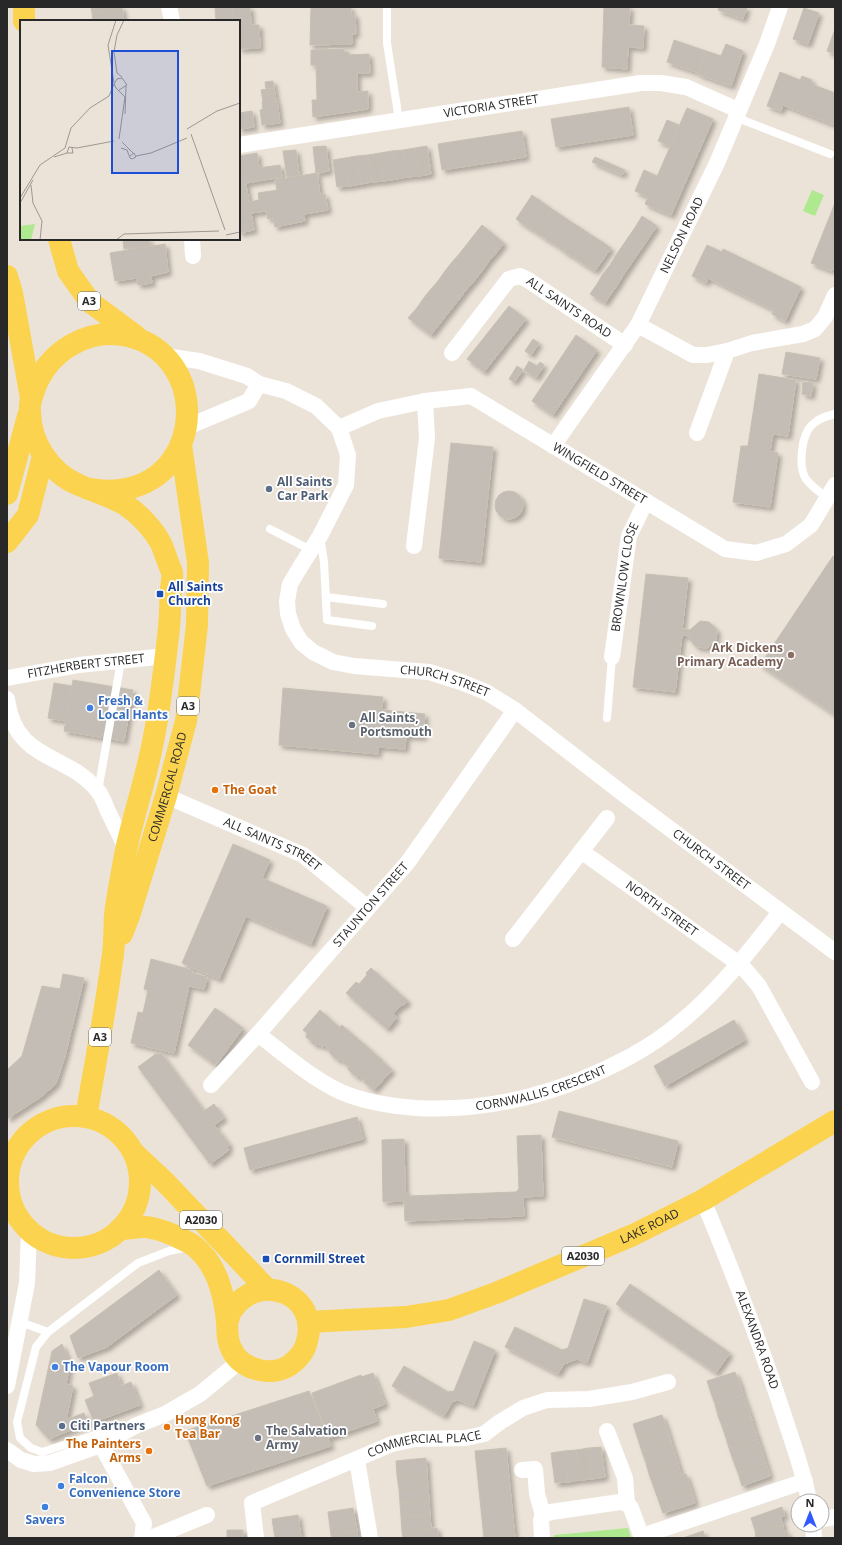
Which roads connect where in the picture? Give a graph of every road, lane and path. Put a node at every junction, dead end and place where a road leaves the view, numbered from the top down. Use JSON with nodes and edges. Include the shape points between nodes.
{"nodes":[{"id":1,"x":24,"y":7,"type":"edge"},
{"id":2,"x":169,"y":7,"type":"edge"},
{"id":3,"x":387,"y":7,"type":"edge"},
{"id":4,"x":780,"y":7,"type":"edge"},
{"id":5,"x":24,"y":20,"type":"edge"},
{"id":6,"x":172,"y":20,"type":"edge"},
{"id":7,"x":737,"y":113,"type":"junction"},
{"id":8,"x":399,"y":120,"type":"junction"},
{"id":9,"x":240,"y":145,"type":"edge"},
{"id":10,"x":830,"y":154,"type":"dead end"},
{"id":11,"x":59,"y":240,"type":"edge"},
{"id":12,"x":192,"y":240,"type":"edge"},
{"id":13,"x":193,"y":256,"type":"dead end"},
{"id":14,"x":7,"y":276,"type":"edge"},
{"id":15,"x":835,"y":295,"type":"edge"},
{"id":16,"x":638,"y":326,"type":"junction"},
{"id":17,"x":144,"y":342,"type":"junction"},
{"id":18,"x":625,"y":345,"type":"junction"},
{"id":19,"x":727,"y":351,"type":"junction"},
{"id":20,"x":452,"y":353,"type":"dead end"},
{"id":21,"x":164,"y":356,"type":"junction"},
{"id":22,"x":259,"y":384,"type":"junction"},
{"id":23,"x":425,"y":401,"type":"junction"},
{"id":24,"x":30,"y":406,"type":"junction"},
{"id":25,"x":835,"y":414,"type":"edge"},
{"id":26,"x":339,"y":428,"type":"junction"},
{"id":27,"x":697,"y":433,"type":"dead end"},
{"id":28,"x":184,"y":436,"type":"junction"},
{"id":29,"x":553,"y":446,"type":"junction"},
{"id":30,"x":43,"y":456,"type":"junction"},
{"id":31,"x":91,"y":489,"type":"junction"},
{"id":32,"x":831,"y":492,"type":"edge"},
{"id":33,"x":7,"y":494,"type":"edge"},
{"id":34,"x":646,"y":501,"type":"junction"},
{"id":35,"x":270,"y":529,"type":"dead end"},
{"id":36,"x":320,"y":536,"type":"junction"},
{"id":37,"x":7,"y":542,"type":"edge"},
{"id":38,"x":414,"y":546,"type":"dead end"},
{"id":39,"x":311,"y":550,"type":"junction"},
{"id":40,"x":326,"y":597,"type":"junction"},
{"id":41,"x":384,"y":604,"type":"dead end"},
{"id":42,"x":372,"y":626,"type":"dead end"},
{"id":43,"x":166,"y":656,"type":"junction"},
{"id":44,"x":612,"y":657,"type":"joint"},
{"id":45,"x":121,"y":661,"type":"junction"},
{"id":46,"x":7,"y":678,"type":"edge"},
{"id":47,"x":7,"y":699,"type":"edge"},
{"id":48,"x":515,"y":710,"type":"junction"},
{"id":49,"x":607,"y":718,"type":"dead end"},
{"id":50,"x":98,"y":790,"type":"junction"},
{"id":51,"x":166,"y":796,"type":"junction"},
{"id":52,"x":607,"y":818,"type":"dead end"},
{"id":53,"x":127,"y":850,"type":"junction"},
{"id":54,"x":582,"y":851,"type":"junction"},
{"id":55,"x":368,"y":908,"type":"junction"},
{"id":56,"x":780,"y":912,"type":"junction"},
{"id":57,"x":513,"y":939,"type":"dead end"},
{"id":58,"x":835,"y":952,"type":"edge"},
{"id":59,"x":113,"y":957,"type":"junction"},
{"id":60,"x":740,"y":965,"type":"junction"},
{"id":61,"x":258,"y":1034,"type":"junction"},
{"id":62,"x":812,"y":1082,"type":"dead end"},
{"id":63,"x":211,"y":1085,"type":"dead end"},
{"id":64,"x":86,"y":1117,"type":"junction"},
{"id":65,"x":835,"y":1121,"type":"edge"},
{"id":66,"x":28,"y":1134,"type":"junction"},
{"id":67,"x":7,"y":1142,"type":"edge"},
{"id":68,"x":133,"y":1152,"type":"junction"},
{"id":69,"x":703,"y":1200,"type":"junction"},
{"id":70,"x":18,"y":1219,"type":"edge"},
{"id":71,"x":120,"y":1230,"type":"junction"},
{"id":72,"x":194,"y":1245,"type":"junction"},
{"id":73,"x":267,"y":1289,"type":"junction"},
{"id":74,"x":20,"y":1322,"type":"junction"},
{"id":75,"x":308,"y":1322,"type":"junction"},
{"id":76,"x":227,"y":1323,"type":"junction"},
{"id":77,"x":48,"y":1332,"type":"junction"},
{"id":78,"x":240,"y":1361,"type":"junction"},
{"id":79,"x":668,"y":1382,"type":"dead end"},
{"id":80,"x":7,"y":1386,"type":"edge"},
{"id":81,"x":135,"y":1426,"type":"junction"},
{"id":82,"x":607,"y":1432,"type":"dead end"},
{"id":83,"x":101,"y":1445,"type":"junction"},
{"id":84,"x":7,"y":1450,"type":"edge"},
{"id":85,"x":357,"y":1460,"type":"junction"},
{"id":86,"x":522,"y":1470,"type":"dead end"},
{"id":87,"x":805,"y":1481,"type":"junction"},
{"id":88,"x":807,"y":1493,"type":"edge"},
{"id":89,"x":627,"y":1503,"type":"junction"},
{"id":90,"x":207,"y":1515,"type":"dead end"},
{"id":91,"x":542,"y":1515,"type":"junction"},
{"id":92,"x":642,"y":1537,"type":"edge"},
{"id":93,"x":142,"y":1538,"type":"edge"},
{"id":94,"x":151,"y":1538,"type":"edge"},
{"id":95,"x":256,"y":1538,"type":"edge"},
{"id":96,"x":370,"y":1538,"type":"edge"},
{"id":97,"x":542,"y":1538,"type":"edge"}],
"edges":[{"from":1,"to":5,"type":"main road"},
{"from":2,"to":6,"type":"street"},
{"from":3,"to":8,"type":"lane","via":[[387,42]]},
{"from":4,"to":7,"type":"street","name":"NELSON ROAD"},
{"from":7,"to":8,"type":"street","name":"VICTORIA STREET","via":[[686,87],[641,83]]},
{"from":7,"to":10,"type":"lane"},
{"from":7,"to":16,"type":"street","name":"NELSON ROAD","via":[[717,163]]},
{"from":8,"to":9,"type":"street","name":"VICTORIA STREET"},
{"from":11,"to":17,"type":"main road","number":"A3","via":[[68,272],[90,302]]},
{"from":12,"to":13,"type":"street"},
{"from":14,"to":24,"type":"main road"},
{"from":15,"to":19,"type":"street","via":[[825,317],[815,329]]},
{"from":16,"to":18,"type":"street","name":"NELSON ROAD"},
{"from":16,"to":19,"type":"street","via":[[693,355]]},
{"from":17,"to":21,"type":"main road","name":"COMMERCIAL ROAD"},
{"from":17,"to":24,"type":"main road","via":[[128,336],[111,334],[77,341],[49,362],[39,377]]},
{"from":18,"to":20,"type":"street","name":"ALL SAINTS ROAD","via":[[520,276],[509,279]]},
{"from":18,"to":29,"type":"street","name":"NELSON ROAD"},
{"from":19,"to":27,"type":"street"},
{"from":21,"to":22,"type":"street","name":"CHURCH STREET","via":[[198,360],[247,376]]},
{"from":21,"to":28,"type":"main road","name":"COMMERCIAL ROAD","via":[[176,371],[184,389],[188,408]]},
{"from":22,"to":26,"type":"street","name":"CHURCH STREET","via":[[286,391],[316,406]]},
{"from":22,"to":28,"type":"street","via":[[249,401]]},
{"from":23,"to":26,"type":"street","name":"WINGFIELD STREET","via":[[378,411]]},
{"from":23,"to":29,"type":"street","name":"WINGFIELD STREET","via":[[471,396]]},
{"from":23,"to":38,"type":"street","via":[[426,438]]},
{"from":24,"to":30,"type":"main road","via":[[36,442]]},
{"from":24,"to":33,"type":"main road"},
{"from":25,"to":32,"type":"lane","via":[[812,424],[805,433],[801,465],[805,478],[812,486]]},
{"from":26,"to":36,"type":"street","name":"CHURCH STREET","via":[[348,454],[346,485]]},
{"from":28,"to":31,"type":"main road","via":[[168,465],[144,483],[127,489]]},
{"from":28,"to":51,"type":"main road","name":"COMMERCIAL ROAD","number":"A3","via":[[198,563],[196,625],[186,721]]},
{"from":29,"to":34,"type":"street","name":"WINGFIELD STREET"},
{"from":30,"to":31,"type":"main road","via":[[64,477]]},
{"from":30,"to":37,"type":"main road","via":[[28,515]]},
{"from":31,"to":43,"type":"main road","name":"COMMERCIAL ROAD","number":"A3","via":[[125,505],[138,515],[160,541],[172,573]]},
{"from":32,"to":34,"type":"street","name":"WINGFIELD STREET","via":[[811,525],[786,544],[756,553],[725,550]]},
{"from":34,"to":44,"type":"street","name":"BROWNLOW CLOSE","via":[[629,536]]},
{"from":35,"to":39,"type":"lane"},
{"from":36,"to":39,"type":"street","name":"CHURCH STREET"},
{"from":36,"to":40,"type":"lane"},
{"from":39,"to":48,"type":"street","name":"CHURCH STREET","via":[[290,584],[287,601],[293,629],[301,642],[313,652],[333,662],[354,666],[429,672],[486,692]]},
{"from":40,"to":41,"type":"lane"},
{"from":40,"to":42,"type":"lane","via":[[327,620]]},
{"from":43,"to":45,"type":"street","name":"FITZHERBERT STREET"},
{"from":43,"to":53,"type":"main road","name":"COMMERCIAL ROAD","number":"A3","via":[[153,741]]},
{"from":44,"to":49,"type":"lane"},
{"from":45,"to":46,"type":"street","name":"FITZHERBERT STREET","via":[[79,665]]},
{"from":45,"to":50,"type":"lane"},
{"from":47,"to":50,"type":"street","via":[[16,729],[29,745],[84,776]]},
{"from":48,"to":55,"type":"street","name":"STAUNTON STREET","via":[[408,862]]},
{"from":48,"to":56,"type":"street","name":"CHURCH STREET"},
{"from":50,"to":53,"type":"street"},
{"from":51,"to":55,"type":"street","name":"ALL SAINTS STREET","via":[[303,855]]},
{"from":51,"to":59,"type":"main road","name":"COMMERCIAL ROAD","number":"A3","via":[[129,916]]},
{"from":52,"to":54,"type":"street"},
{"from":53,"to":59,"type":"main road","name":"COMMERCIAL ROAD","number":"A3","via":[[115,914]]},
{"from":54,"to":57,"type":"street"},
{"from":54,"to":60,"type":"street","name":"NORTH STREET"},
{"from":55,"to":61,"type":"street","name":"STAUNTON STREET"},
{"from":56,"to":58,"type":"street","name":"CHURCH STREET"},
{"from":56,"to":60,"type":"street","name":"CORNWALLIS CRESCENT"},
{"from":59,"to":64,"type":"main road","name":"COMMERCIAL ROAD","number":"A3"},
{"from":60,"to":61,"type":"street","name":"CORNWALLIS CRESCENT","via":[[676,1027],[636,1053],[578,1081],[534,1095],[489,1104],[422,1108],[357,1098],[317,1078]]},
{"from":60,"to":62,"type":"street","name":"NORTH STREET","via":[[759,986]]},
{"from":61,"to":63,"type":"street","name":"STAUNTON STREET"},
{"from":64,"to":66,"type":"main road","via":[[65,1116],[45,1122]]},
{"from":64,"to":68,"type":"main road","via":[[105,1124],[121,1136]]},
{"from":65,"to":69,"type":"main road","name":"LAKE ROAD","number":"A2030"},
{"from":66,"to":67,"type":"main road"},
{"from":66,"to":70,"type":"main road","via":[[15,1151],[8,1172],[8,1195]]},
{"from":68,"to":71,"type":"main road","via":[[139,1172],[139,1193],[132,1213]]},
{"from":68,"to":73,"type":"main road","number":"A2030"},
{"from":69,"to":75,"type":"main road","name":"LAKE ROAD","number":"A2030","via":[[633,1235],[449,1310],[406,1317]]},
{"from":69,"to":87,"type":"street","name":"ALEXANDRA ROAD","via":[[737,1281]]},
{"from":70,"to":71,"type":"main road","via":[[43,1241],[58,1247],[75,1248],[97,1244]]},
{"from":70,"to":74,"type":"street","via":[[28,1283]]},
{"from":71,"to":72,"type":"main road","number":"A2030","via":[[144,1227],[165,1231]]},
{"from":72,"to":76,"type":"main road","number":"A2030","via":[[211,1265],[222,1289]]},
{"from":72,"to":77,"type":"lane","via":[[138,1263]]},
{"from":73,"to":75,"type":"main road","via":[[278,1290],[298,1302]]},
{"from":73,"to":76,"type":"main road","via":[[253,1292],[241,1299],[232,1310]]},
{"from":74,"to":77,"type":"lane"},
{"from":74,"to":80,"type":"street"},
{"from":75,"to":78,"type":"main road","via":[[309,1335],[306,1347],[299,1358],[288,1366],[276,1371],[263,1371],[251,1368]]},
{"from":76,"to":78,"type":"main road","via":[[227,1337],[231,1350]]},
{"from":77,"to":81,"type":"lane","via":[[36,1347],[17,1422],[20,1438],[31,1448],[42,1452],[113,1429]]},
{"from":78,"to":81,"type":"street","via":[[200,1394],[165,1414]]},
{"from":79,"to":85,"type":"street","name":"COMMERCIAL PLACE","via":[[632,1392],[588,1399],[547,1400],[523,1408],[484,1434],[466,1438],[406,1440]]},
{"from":81,"to":83,"type":"street"},
{"from":82,"to":89,"type":"street","via":[[625,1478]]},
{"from":83,"to":84,"type":"street","via":[[50,1463],[34,1464],[21,1460]]},
{"from":83,"to":93,"type":"street","via":[[144,1523]]},
{"from":85,"to":95,"type":"street","name":"COMMERCIAL PLACE","via":[[252,1503]]},
{"from":85,"to":96,"type":"street"},
{"from":86,"to":91,"type":"street","via":[[535,1469]]},
{"from":87,"to":88,"type":"street","name":"ALEXANDRA ROAD"},
{"from":87,"to":92,"type":"street"},
{"from":89,"to":91,"type":"street"},
{"from":89,"to":92,"type":"street"},
{"from":90,"to":94,"type":"street"},
{"from":91,"to":97,"type":"street"}]}
